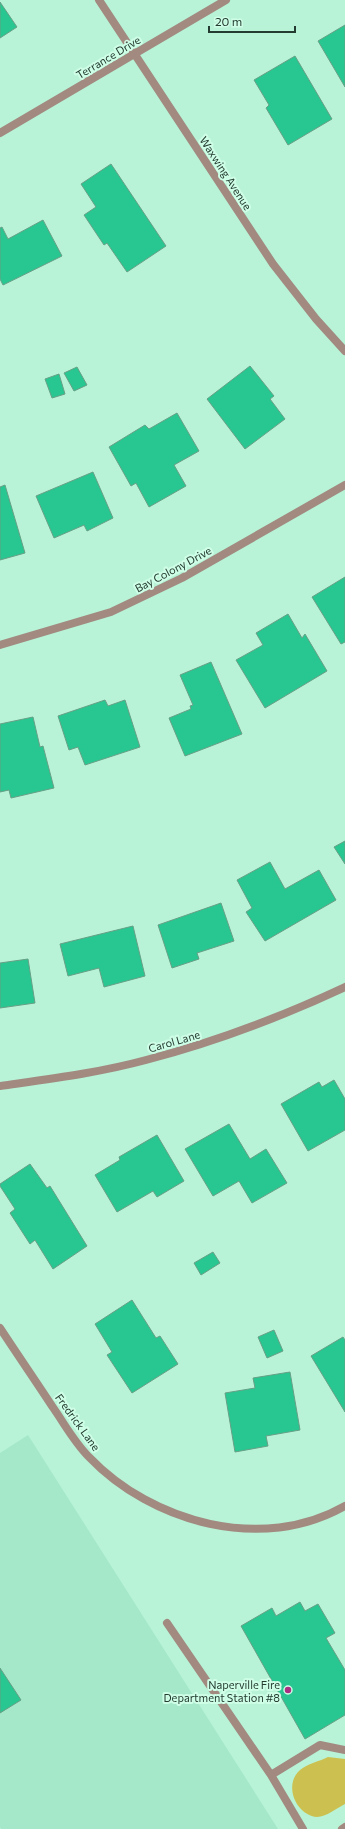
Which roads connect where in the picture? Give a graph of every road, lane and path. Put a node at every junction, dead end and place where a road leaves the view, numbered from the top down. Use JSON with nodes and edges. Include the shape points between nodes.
{"nodes":[{"id":1,"x":99,"y":0,"type":"edge"},
{"id":2,"x":226,"y":0,"type":"edge"},
{"id":3,"x":134,"y":54,"type":"junction"},
{"id":4,"x":0,"y":133,"type":"edge"},
{"id":5,"x":345,"y":351,"type":"edge"},
{"id":6,"x":345,"y":485,"type":"edge"},
{"id":7,"x":0,"y":645,"type":"edge"},
{"id":8,"x":345,"y":987,"type":"edge"},
{"id":9,"x":0,"y":1086,"type":"edge"},
{"id":10,"x":0,"y":1328,"type":"edge"},
{"id":11,"x":345,"y":1506,"type":"edge"},
{"id":12,"x":167,"y":1623,"type":"dead end"},
{"id":13,"x":345,"y":1750,"type":"edge"},
{"id":14,"x":271,"y":1775,"type":"junction"},
{"id":15,"x":345,"y":1827,"type":"edge"},
{"id":16,"x":303,"y":1829,"type":"edge"},
{"id":17,"x":342,"y":1829,"type":"edge"}],
"edges":[{"from":1,"to":3,"type":"street","name":"Waxwing Avenue"},
{"from":2,"to":3,"type":"street","name":"Terrance Drive"},
{"from":3,"to":4,"type":"street","name":"Terrance Drive"},
{"from":3,"to":5,"type":"street","name":"Waxwing Avenue","via":[[272,264]]},
{"from":6,"to":7,"type":"street","name":"Bay Colony Drive","via":[[182,578],[111,612]]},
{"from":8,"to":9,"type":"street","name":"Carol Lane","via":[[286,1014],[208,1042],[146,1060]]},
{"from":10,"to":11,"type":"street","name":"Fredrick Lane","via":[[73,1438],[88,1456],[124,1488],[151,1503],[198,1521],[223,1527],[264,1528],[286,1526],[323,1516]]},
{"from":12,"to":14,"type":"street"},
{"from":13,"to":14,"type":"street","via":[[320,1745]]},
{"from":14,"to":16,"type":"street"},
{"from":15,"to":17,"type":"street"}]}
